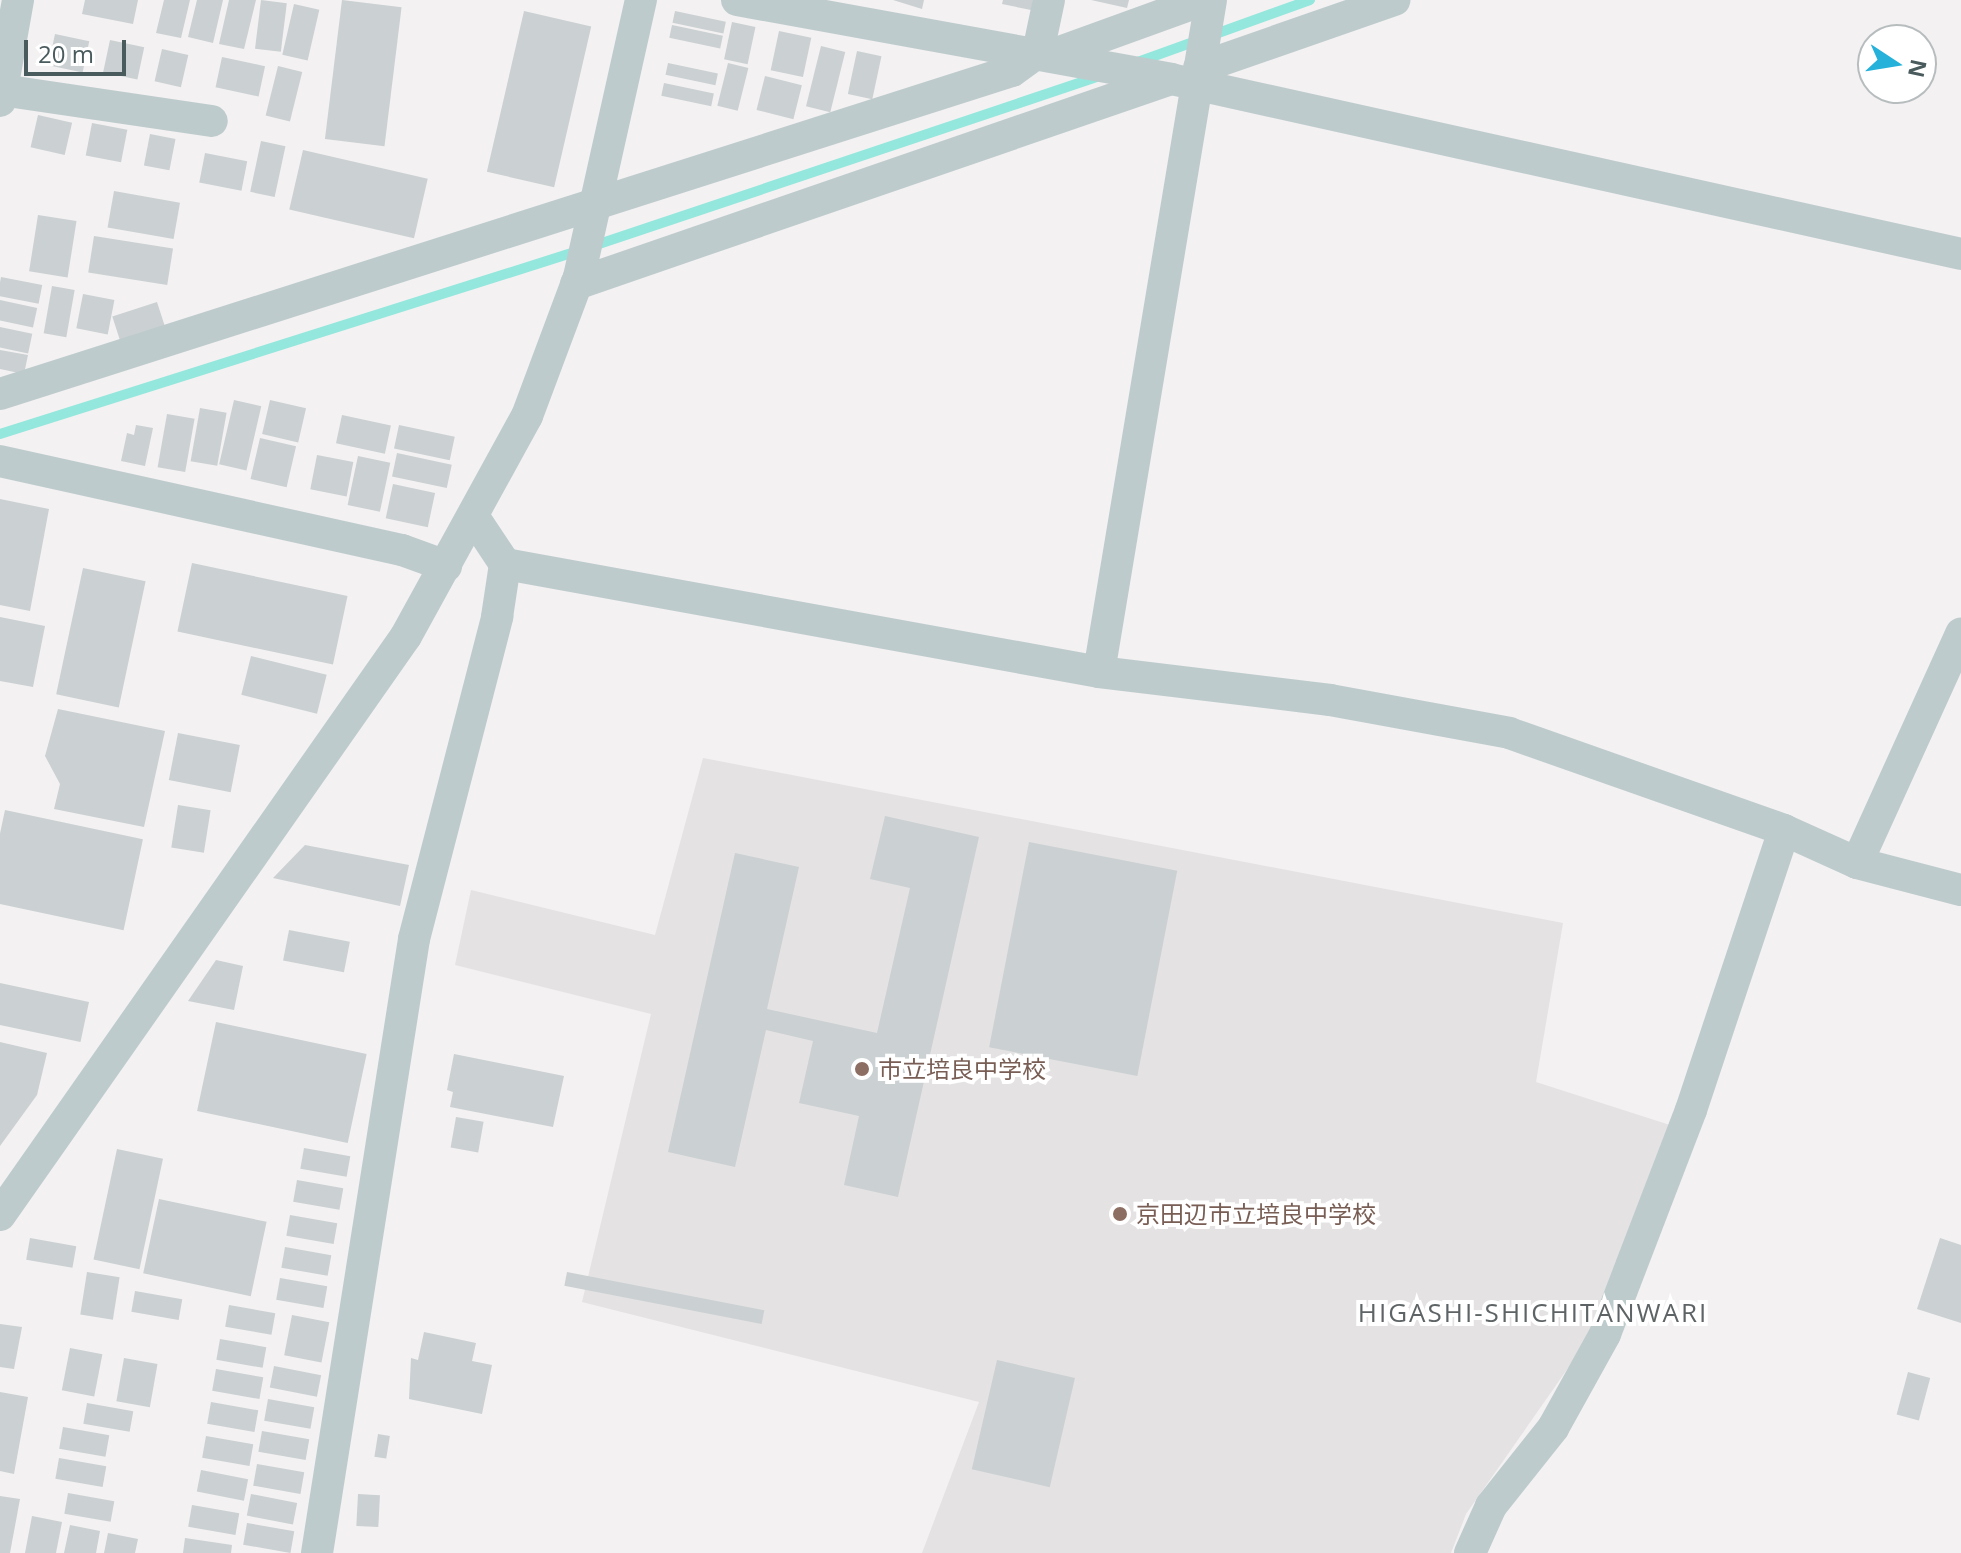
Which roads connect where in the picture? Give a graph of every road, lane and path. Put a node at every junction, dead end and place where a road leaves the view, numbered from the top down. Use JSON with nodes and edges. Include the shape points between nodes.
{"nodes":[{"id":1,"x":18,"y":0,"type":"edge"},
{"id":2,"x":641,"y":0,"type":"edge"},
{"id":3,"x":737,"y":0,"type":"edge"},
{"id":4,"x":1049,"y":0,"type":"edge"},
{"id":5,"x":1394,"y":0,"type":"edge"},
{"id":6,"x":1208,"y":1,"type":"edge"},
{"id":7,"x":1046,"y":53,"type":"junction"},
{"id":8,"x":1192,"y":72,"type":"junction"},
{"id":9,"x":1,"y":95,"type":"edge"},
{"id":10,"x":212,"y":121,"type":"dead end"},
{"id":11,"x":597,"y":208,"type":"junction"},
{"id":12,"x":1961,"y":254,"type":"edge"},
{"id":13,"x":578,"y":280,"type":"junction"},
{"id":14,"x":0,"y":394,"type":"edge"},
{"id":15,"x":0,"y":461,"type":"edge"},
{"id":16,"x":473,"y":516,"type":"junction"},
{"id":17,"x":505,"y":564,"type":"junction"},
{"id":18,"x":446,"y":566,"type":"junction"},
{"id":19,"x":1961,"y":634,"type":"edge"},
{"id":20,"x":1099,"y":672,"type":"junction"},
{"id":21,"x":1784,"y":830,"type":"junction"},
{"id":22,"x":1857,"y":863,"type":"junction"},
{"id":23,"x":1961,"y":890,"type":"edge"},
{"id":24,"x":0,"y":1215,"type":"edge"},
{"id":25,"x":317,"y":1553,"type":"edge"},
{"id":26,"x":1470,"y":1553,"type":"edge"}],
"edges":[{"from":1,"to":9,"type":"street"},
{"from":2,"to":11,"type":"street"},
{"from":3,"to":7,"type":"street"},
{"from":4,"to":7,"type":"street"},
{"from":5,"to":8,"type":"street"},
{"from":6,"to":7,"type":"street"},
{"from":6,"to":8,"type":"street"},
{"from":7,"to":8,"type":"street"},
{"from":7,"to":11,"type":"street","via":[[1012,71]]},
{"from":8,"to":12,"type":"street"},
{"from":8,"to":13,"type":"street"},
{"from":8,"to":20,"type":"street"},
{"from":9,"to":10,"type":"street"},
{"from":11,"to":13,"type":"street"},
{"from":11,"to":14,"type":"street"},
{"from":13,"to":16,"type":"street","via":[[527,416]]},
{"from":15,"to":18,"type":"street","via":[[402,550]]},
{"from":16,"to":17,"type":"street"},
{"from":16,"to":18,"type":"street"},
{"from":17,"to":20,"type":"street"},
{"from":17,"to":25,"type":"street","via":[[497,617],[414,939]]},
{"from":18,"to":24,"type":"street","via":[[406,636]]},
{"from":19,"to":22,"type":"street"},
{"from":20,"to":21,"type":"street","via":[[1330,700],[1509,733]]},
{"from":21,"to":22,"type":"street"},
{"from":21,"to":26,"type":"street","via":[[1691,1110],[1605,1334],[1553,1428],[1491,1506]]},
{"from":22,"to":23,"type":"street"}]}
